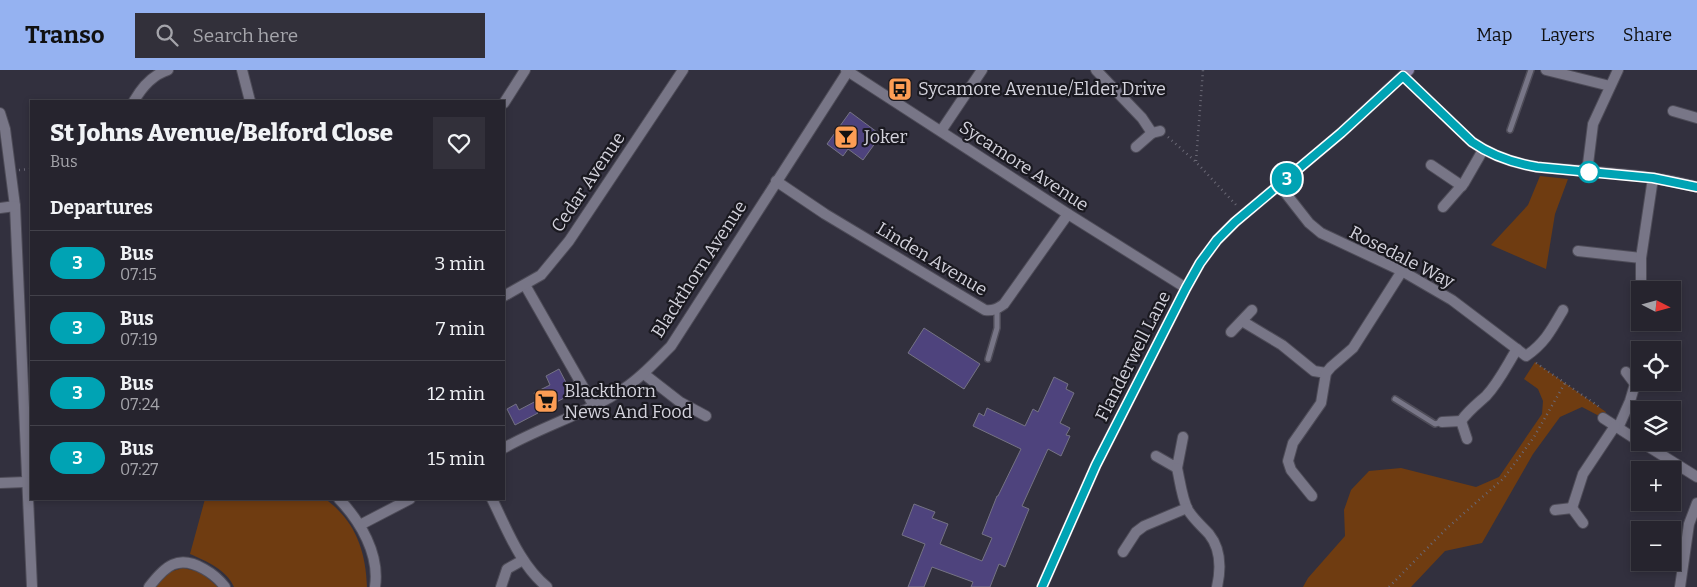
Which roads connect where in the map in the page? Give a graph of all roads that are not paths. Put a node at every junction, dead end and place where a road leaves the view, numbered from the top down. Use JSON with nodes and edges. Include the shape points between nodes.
{"nodes":[{"id":1,"x":168,"y":70,"type":"edge"},
{"id":2,"x":242,"y":70,"type":"edge"},
{"id":3,"x":525,"y":70,"type":"edge"},
{"id":4,"x":683,"y":70,"type":"edge"},
{"id":5,"x":982,"y":70,"type":"edge"},
{"id":6,"x":1096,"y":70,"type":"edge"},
{"id":7,"x":1531,"y":70,"type":"edge"},
{"id":8,"x":1546,"y":70,"type":"edge"},
{"id":9,"x":1618,"y":70,"type":"edge"},
{"id":10,"x":847,"y":71,"type":"edge"},
{"id":11,"x":1406,"y":73,"type":"edge"},
{"id":12,"x":1610,"y":86,"type":"junction"},
{"id":13,"x":135,"y":100,"type":"edge"},
{"id":14,"x":250,"y":100,"type":"edge"},
{"id":15,"x":505,"y":101,"type":"edge"},
{"id":16,"x":1673,"y":111,"type":"dead end"},
{"id":17,"x":0,"y":113,"type":"edge"},
{"id":18,"x":1697,"y":118,"type":"edge"},
{"id":19,"x":1510,"y":130,"type":"dead end"},
{"id":20,"x":941,"y":131,"type":"junction"},
{"id":21,"x":1136,"y":147,"type":"dead end"},
{"id":22,"x":1483,"y":150,"type":"junction"},
{"id":23,"x":1431,"y":165,"type":"dead end"},
{"id":24,"x":1587,"y":172,"type":"junction"},
{"id":25,"x":1653,"y":178,"type":"junction"},
{"id":26,"x":776,"y":182,"type":"junction"},
{"id":27,"x":1280,"y":186,"type":"junction"},
{"id":28,"x":1462,"y":186,"type":"junction"},
{"id":29,"x":1697,"y":187,"type":"edge"},
{"id":30,"x":15,"y":206,"type":"junction"},
{"id":31,"x":1443,"y":207,"type":"dead end"},
{"id":32,"x":0,"y":208,"type":"edge"},
{"id":33,"x":1068,"y":214,"type":"junction"},
{"id":34,"x":1578,"y":251,"type":"dead end"},
{"id":35,"x":1641,"y":258,"type":"junction"},
{"id":36,"x":1402,"y":271,"type":"junction"},
{"id":37,"x":1641,"y":281,"type":"edge"},
{"id":38,"x":525,"y":284,"type":"junction"},
{"id":39,"x":1186,"y":288,"type":"junction"},
{"id":40,"x":505,"y":295,"type":"edge"},
{"id":41,"x":997,"y":309,"type":"junction"},
{"id":42,"x":1252,"y":310,"type":"dead end"},
{"id":43,"x":1563,"y":310,"type":"dead end"},
{"id":44,"x":1242,"y":321,"type":"junction"},
{"id":45,"x":1231,"y":332,"type":"dead end"},
{"id":46,"x":1517,"y":349,"type":"junction"},
{"id":47,"x":988,"y":359,"type":"dead end"},
{"id":48,"x":1626,"y":372,"type":"dead end"},
{"id":49,"x":1326,"y":373,"type":"junction"},
{"id":50,"x":644,"y":374,"type":"junction"},
{"id":51,"x":1631,"y":376,"type":"edge"},
{"id":52,"x":1636,"y":391,"type":"edge"},
{"id":53,"x":27,"y":398,"type":"edge"},
{"id":54,"x":1395,"y":399,"type":"dead end"},
{"id":55,"x":594,"y":406,"type":"junction"},
{"id":56,"x":706,"y":416,"type":"dead end"},
{"id":57,"x":1603,"y":418,"type":"road end"},
{"id":58,"x":1461,"y":421,"type":"junction"},
{"id":59,"x":1442,"y":422,"type":"joint"},
{"id":60,"x":1616,"y":427,"type":"junction"},
{"id":61,"x":1631,"y":436,"type":"edge"},
{"id":62,"x":1183,"y":437,"type":"dead end"},
{"id":63,"x":1467,"y":439,"type":"dead end"},
{"id":64,"x":505,"y":444,"type":"edge"},
{"id":65,"x":1655,"y":451,"type":"edge"},
{"id":66,"x":1156,"y":456,"type":"dead end"},
{"id":67,"x":1177,"y":468,"type":"junction"},
{"id":68,"x":1697,"y":478,"type":"edge"},
{"id":69,"x":26,"y":482,"type":"junction"},
{"id":70,"x":0,"y":483,"type":"edge"},
{"id":71,"x":1312,"y":496,"type":"dead end"},
{"id":72,"x":340,"y":500,"type":"edge"},
{"id":73,"x":408,"y":500,"type":"edge"},
{"id":74,"x":493,"y":500,"type":"edge"},
{"id":75,"x":1697,"y":503,"type":"edge"},
{"id":76,"x":1187,"y":508,"type":"junction"},
{"id":77,"x":1572,"y":508,"type":"junction"},
{"id":78,"x":1555,"y":510,"type":"dead end"},
{"id":79,"x":1583,"y":523,"type":"dead end"},
{"id":80,"x":360,"y":525,"type":"junction"},
{"id":81,"x":1123,"y":552,"type":"dead end"},
{"id":82,"x":523,"y":560,"type":"junction"},
{"id":83,"x":32,"y":587,"type":"edge"},
{"id":84,"x":149,"y":587,"type":"edge"},
{"id":85,"x":225,"y":587,"type":"edge"},
{"id":86,"x":375,"y":587,"type":"edge"},
{"id":87,"x":501,"y":587,"type":"edge"},
{"id":88,"x":548,"y":587,"type":"edge"},
{"id":89,"x":1042,"y":587,"type":"edge"},
{"id":90,"x":1217,"y":587,"type":"edge"},
{"id":91,"x":1680,"y":587,"type":"edge"}],
"edges":[{"from":1,"to":13,"type":"street","via":[[147,83]]},
{"from":2,"to":14,"type":"street"},
{"from":3,"to":15,"type":"street"},
{"from":4,"to":38,"type":"street","name":"Cedar Avenue","via":[[569,240],[541,275]]},
{"from":5,"to":20,"type":"street"},
{"from":6,"to":21,"type":"street","via":[[1156,132]]},
{"from":7,"to":19,"type":"lane"},
{"from":8,"to":12,"type":"street"},
{"from":9,"to":12,"type":"street"},
{"from":10,"to":20,"type":"street","name":"Sycamore Avenue"},
{"from":10,"to":26,"type":"street","name":"Blackthorn Avenue"},
{"from":11,"to":22,"type":"street"},
{"from":11,"to":27,"type":"street","name":"Flanderwell Lane"},
{"from":12,"to":24,"type":"street","via":[[1593,124]]},
{"from":16,"to":18,"type":"street"},
{"from":17,"to":30,"type":"street"},
{"from":20,"to":33,"type":"street","name":"Sycamore Avenue"},
{"from":22,"to":24,"type":"street","via":[[1521,165]]},
{"from":22,"to":28,"type":"street"},
{"from":23,"to":28,"type":"street"},
{"from":24,"to":25,"type":"street"},
{"from":25,"to":29,"type":"street"},
{"from":25,"to":35,"type":"street"},
{"from":26,"to":41,"type":"street","name":"Linden Avenue","via":[[984,310]]},
{"from":26,"to":50,"type":"street","name":"Blackthorn Avenue","via":[[671,346]]},
{"from":27,"to":36,"type":"street","name":"Rosedale Way","via":[[1321,233]]},
{"from":27,"to":39,"type":"street","name":"Flanderwell Lane","via":[[1244,213],[1217,240]]},
{"from":28,"to":31,"type":"street"},
{"from":30,"to":32,"type":"street"},
{"from":30,"to":53,"type":"street"},
{"from":33,"to":39,"type":"street","name":"Sycamore Avenue"},
{"from":33,"to":41,"type":"street","name":"Linden Avenue","via":[[1004,304]]},
{"from":34,"to":35,"type":"street"},
{"from":35,"to":37,"type":"street"},
{"from":36,"to":46,"type":"street","name":"Rosedale Way","via":[[1452,300]]},
{"from":36,"to":49,"type":"street","via":[[1353,348]]},
{"from":38,"to":40,"type":"street","name":"Cedar Avenue"},
{"from":38,"to":55,"type":"street"},
{"from":39,"to":89,"type":"street","name":"Flanderwell Lane","via":[[1096,465]]},
{"from":41,"to":47,"type":"lane"},
{"from":42,"to":44,"type":"street"},
{"from":43,"to":46,"type":"street","name":"Rosedale Way","via":[[1540,346],[1526,356]]},
{"from":44,"to":45,"type":"street"},
{"from":44,"to":49,"type":"street","via":[[1282,345],[1314,372]]},
{"from":46,"to":58,"type":"street","via":[[1495,385]]},
{"from":48,"to":51,"type":"street"},
{"from":49,"to":71,"type":"street","via":[[1321,403],[1293,443],[1288,461],[1290,470]]},
{"from":50,"to":55,"type":"street","name":"Blackthorn Avenue"},
{"from":50,"to":56,"type":"street","via":[[680,402]]},
{"from":52,"to":60,"type":"street"},
{"from":53,"to":69,"type":"street"},
{"from":54,"to":59,"type":"lane","via":[[1435,424]]},
{"from":55,"to":64,"type":"street","name":"Blackthorn Avenue"},
{"from":57,"to":60,"type":"street"},
{"from":58,"to":59,"type":"street"},
{"from":58,"to":63,"type":"street"},
{"from":60,"to":61,"type":"street"},
{"from":60,"to":77,"type":"street","via":[[1583,474]]},
{"from":62,"to":67,"type":"street"},
{"from":65,"to":68,"type":"street"},
{"from":66,"to":67,"type":"street"},
{"from":67,"to":76,"type":"street"},
{"from":69,"to":70,"type":"street"},
{"from":69,"to":83,"type":"street"},
{"from":72,"to":80,"type":"street"},
{"from":73,"to":80,"type":"street"},
{"from":74,"to":82,"type":"street"},
{"from":75,"to":91,"type":"street","via":[[1689,524]]},
{"from":76,"to":81,"type":"street","via":[[1144,526]]},
{"from":76,"to":90,"type":"street","via":[[1210,535],[1217,549],[1220,565]]},
{"from":77,"to":78,"type":"street"},
{"from":77,"to":79,"type":"street"},
{"from":80,"to":86,"type":"street","via":[[372,557]]},
{"from":82,"to":87,"type":"street","via":[[507,569]]},
{"from":82,"to":88,"type":"street"},
{"from":84,"to":85,"type":"street","via":[[162,570],[184,562],[193,563],[208,572]]}]}
